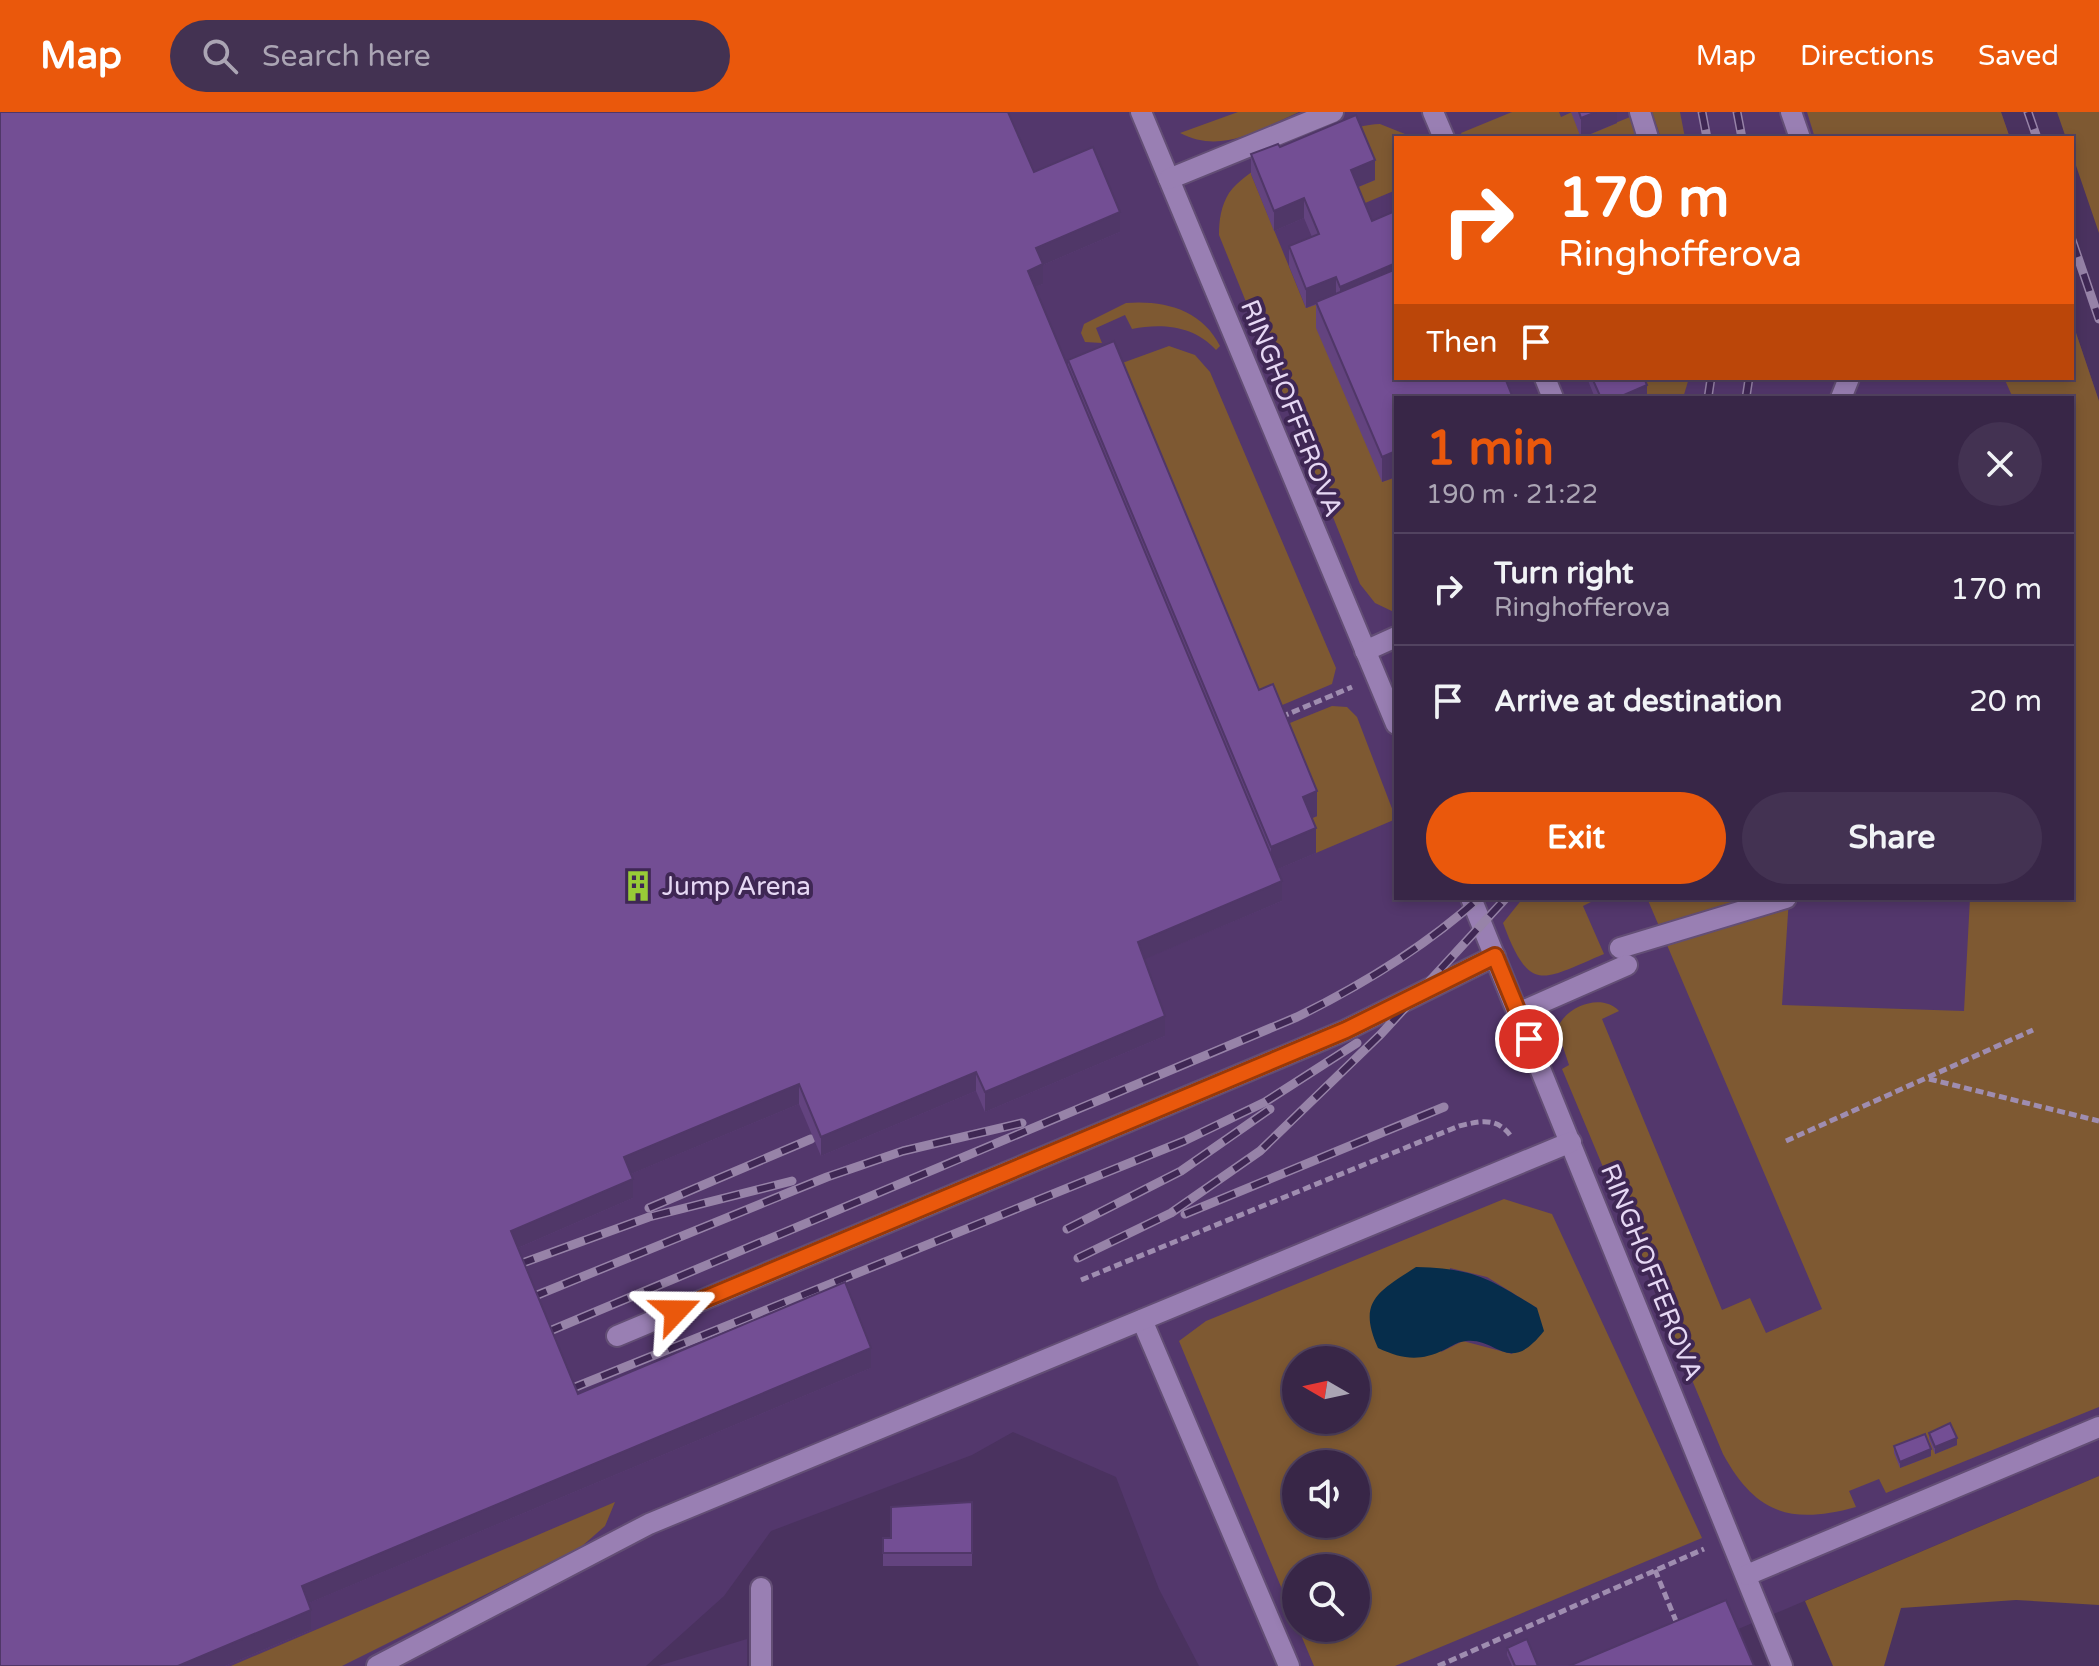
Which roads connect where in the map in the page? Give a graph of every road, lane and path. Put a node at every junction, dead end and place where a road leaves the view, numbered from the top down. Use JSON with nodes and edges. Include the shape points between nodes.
{"nodes":[{"id":1,"x":1141,"y":112,"type":"edge"},
{"id":2,"x":1333,"y":112,"type":"edge"},
{"id":3,"x":1433,"y":112,"type":"edge"},
{"id":4,"x":1640,"y":112,"type":"edge"},
{"id":5,"x":1791,"y":112,"type":"edge"},
{"id":6,"x":1443,"y":136,"type":"edge"},
{"id":7,"x":1647,"y":136,"type":"edge"},
{"id":8,"x":1799,"y":136,"type":"edge"},
{"id":9,"x":1169,"y":179,"type":"junction"},
{"id":10,"x":1394,"y":638,"type":"edge"},
{"id":11,"x":1365,"y":651,"type":"junction"},
{"id":12,"x":1352,"y":687,"type":"dead end"},
{"id":13,"x":1277,"y":719,"type":"edge"},
{"id":14,"x":1394,"y":719,"type":"edge"},
{"id":15,"x":1472,"y":900,"type":"edge"},
{"id":16,"x":1780,"y":900,"type":"edge"},
{"id":17,"x":1495,"y":956,"type":"junction"},
{"id":18,"x":1518,"y":1013,"type":"junction"},
{"id":19,"x":2033,"y":1030,"type":"dead end"},
{"id":20,"x":1929,"y":1079,"type":"junction"},
{"id":21,"x":2099,"y":1121,"type":"edge"},
{"id":22,"x":1510,"y":1135,"type":"dead end"},
{"id":23,"x":1786,"y":1141,"type":"dead end"},
{"id":24,"x":1571,"y":1142,"type":"junction"},
{"id":25,"x":1081,"y":1280,"type":"dead end"},
{"id":26,"x":1142,"y":1320,"type":"junction"},
{"id":27,"x":617,"y":1336,"type":"dead end"},
{"id":28,"x":2099,"y":1427,"type":"edge"},
{"id":29,"x":1732,"y":1537,"type":"junction"},
{"id":30,"x":1655,"y":1570,"type":"junction"},
{"id":31,"x":1747,"y":1575,"type":"junction"},
{"id":32,"x":761,"y":1588,"type":"dead end"},
{"id":33,"x":1678,"y":1627,"type":"edge"},
{"id":34,"x":377,"y":1666,"type":"edge"},
{"id":35,"x":761,"y":1666,"type":"edge"},
{"id":36,"x":1289,"y":1666,"type":"edge"},
{"id":37,"x":1438,"y":1666,"type":"edge"},
{"id":38,"x":1782,"y":1666,"type":"edge"}],
"edges":[{"from":1,"to":9,"type":"street","name":"RINGHOFFEROVA"},
{"from":2,"to":9,"type":"street"},
{"from":3,"to":6,"type":"street"},
{"from":4,"to":7,"type":"street"},
{"from":5,"to":8,"type":"street"},
{"from":9,"to":11,"type":"street","name":"RINGHOFFEROVA"},
{"from":10,"to":11,"type":"street"},
{"from":11,"to":14,"type":"street","name":"RINGHOFFEROVA"},
{"from":12,"to":13,"type":"path"},
{"from":15,"to":17,"type":"street","name":"RINGHOFFEROVA"},
{"from":16,"to":18,"type":"street","via":[[1623,956]]},
{"from":17,"to":18,"type":"street","name":"RINGHOFFEROVA"},
{"from":17,"to":27,"type":"street","via":[[1346,1030]]},
{"from":18,"to":24,"type":"street","name":"RINGHOFFEROVA"},
{"from":19,"to":20,"type":"path"},
{"from":20,"to":21,"type":"path"},
{"from":20,"to":23,"type":"path"},
{"from":22,"to":25,"type":"path","via":[[1485,1121],[1459,1126]]},
{"from":24,"to":26,"type":"street"},
{"from":24,"to":29,"type":"street","name":"RINGHOFFEROVA"},
{"from":26,"to":34,"type":"street","via":[[649,1524]]},
{"from":26,"to":36,"type":"street"},
{"from":28,"to":31,"type":"street"},
{"from":29,"to":30,"type":"path"},
{"from":29,"to":31,"type":"street","name":"RINGHOFFEROVA"},
{"from":30,"to":33,"type":"path"},
{"from":30,"to":37,"type":"path"},
{"from":31,"to":38,"type":"street","name":"RINGHOFFEROVA"},
{"from":32,"to":35,"type":"street"}]}
